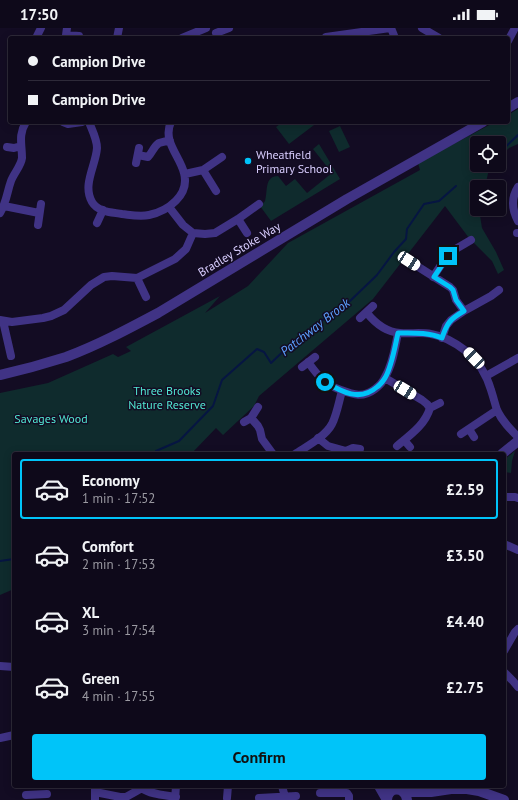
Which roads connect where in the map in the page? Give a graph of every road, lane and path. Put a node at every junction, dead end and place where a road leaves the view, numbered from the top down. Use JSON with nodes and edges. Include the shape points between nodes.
{"nodes":[{"id":1,"x":67,"y":28,"type":"edge"},
{"id":2,"x":206,"y":28,"type":"edge"},
{"id":3,"x":229,"y":28,"type":"edge"},
{"id":4,"x":391,"y":28,"type":"edge"},
{"id":5,"x":422,"y":28,"type":"edge"},
{"id":6,"x":515,"y":28,"type":"edge"},
{"id":7,"x":216,"y":33,"type":"edge"},
{"id":8,"x":79,"y":36,"type":"dead end"},
{"id":9,"x":180,"y":36,"type":"edge"},
{"id":10,"x":333,"y":36,"type":"edge"},
{"id":11,"x":433,"y":36,"type":"edge"},
{"id":12,"x":510,"y":37,"type":"edge"},
{"id":13,"x":25,"y":124,"type":"edge"},
{"id":14,"x":91,"y":124,"type":"edge"},
{"id":15,"x":171,"y":124,"type":"edge"},
{"id":16,"x":479,"y":124,"type":"edge"},
{"id":17,"x":170,"y":140,"type":"junction"},
{"id":18,"x":21,"y":146,"type":"junction"},
{"id":19,"x":7,"y":147,"type":"dead end"},
{"id":20,"x":138,"y":155,"type":"dead end"},
{"id":21,"x":222,"y":157,"type":"dead end"},
{"id":22,"x":203,"y":170,"type":"junction"},
{"id":23,"x":185,"y":174,"type":"junction"},
{"id":24,"x":518,"y":187,"type":"edge"},
{"id":25,"x":216,"y":190,"type":"dead end"},
{"id":26,"x":41,"y":204,"type":"dead end"},
{"id":27,"x":259,"y":204,"type":"dead end"},
{"id":28,"x":169,"y":207,"type":"junction"},
{"id":29,"x":2,"y":210,"type":"edge"},
{"id":30,"x":103,"y":210,"type":"junction"},
{"id":31,"x":39,"y":213,"type":"junction"},
{"id":32,"x":238,"y":219,"type":"junction"},
{"id":33,"x":518,"y":221,"type":"edge"},
{"id":34,"x":97,"y":223,"type":"dead end"},
{"id":35,"x":38,"y":225,"type":"dead end"},
{"id":36,"x":193,"y":233,"type":"junction"},
{"id":37,"x":246,"y":233,"type":"dead end"},
{"id":38,"x":471,"y":240,"type":"dead end"},
{"id":39,"x":409,"y":261,"type":"dead end"},
{"id":40,"x":434,"y":277,"type":"junction"},
{"id":41,"x":137,"y":278,"type":"junction"},
{"id":42,"x":499,"y":290,"type":"dead end"},
{"id":43,"x":146,"y":297,"type":"dead end"},
{"id":44,"x":373,"y":306,"type":"dead end"},
{"id":45,"x":464,"y":311,"type":"junction"},
{"id":46,"x":2,"y":321,"type":"edge"},
{"id":47,"x":398,"y":333,"type":"junction"},
{"id":48,"x":442,"y":338,"type":"junction"},
{"id":49,"x":11,"y":356,"type":"dead end"},
{"id":50,"x":315,"y":357,"type":"dead end"},
{"id":51,"x":518,"y":358,"type":"edge"},
{"id":52,"x":0,"y":375,"type":"edge"},
{"id":53,"x":486,"y":376,"type":"junction"},
{"id":54,"x":385,"y":378,"type":"junction"},
{"id":55,"x":342,"y":391,"type":"junction"},
{"id":56,"x":440,"y":403,"type":"dead end"},
{"id":57,"x":258,"y":407,"type":"dead end"},
{"id":58,"x":430,"y":408,"type":"junction"},
{"id":59,"x":497,"y":410,"type":"junction"},
{"id":60,"x":469,"y":429,"type":"junction"},
{"id":61,"x":461,"y":434,"type":"dead end"},
{"id":62,"x":474,"y":437,"type":"dead end"},
{"id":63,"x":518,"y":437,"type":"edge"},
{"id":64,"x":318,"y":438,"type":"junction"},
{"id":65,"x":404,"y":440,"type":"junction"},
{"id":66,"x":518,"y":441,"type":"edge"},
{"id":67,"x":397,"y":446,"type":"dead end"},
{"id":68,"x":410,"y":446,"type":"dead end"},
{"id":69,"x":360,"y":449,"type":"dead end"},
{"id":70,"x":272,"y":452,"type":"edge"},
{"id":71,"x":298,"y":452,"type":"edge"},
{"id":72,"x":345,"y":452,"type":"edge"},
{"id":73,"x":504,"y":452,"type":"edge"},
{"id":74,"x":506,"y":497,"type":"edge"},
{"id":75,"x":518,"y":498,"type":"edge"},
{"id":76,"x":506,"y":545,"type":"edge"},
{"id":77,"x":518,"y":550,"type":"edge"},
{"id":78,"x":518,"y":629,"type":"edge"},
{"id":79,"x":506,"y":648,"type":"edge"},
{"id":80,"x":0,"y":666,"type":"edge"},
{"id":81,"x":12,"y":667,"type":"edge"},
{"id":82,"x":506,"y":674,"type":"edge"},
{"id":83,"x":518,"y":687,"type":"edge"},
{"id":84,"x":12,"y":735,"type":"edge"},
{"id":85,"x":0,"y":738,"type":"edge"},
{"id":86,"x":141,"y":788,"type":"edge"},
{"id":87,"x":143,"y":788,"type":"edge"},
{"id":88,"x":228,"y":788,"type":"edge"},
{"id":89,"x":283,"y":788,"type":"edge"},
{"id":90,"x":380,"y":788,"type":"edge"},
{"id":91,"x":391,"y":788,"type":"edge"},
{"id":92,"x":324,"y":791,"type":"edge"},
{"id":93,"x":42,"y":792,"type":"edge"},
{"id":94,"x":431,"y":792,"type":"junction"},
{"id":95,"x":95,"y":793,"type":"edge"},
{"id":96,"x":26,"y":795,"type":"dead end"},
{"id":97,"x":296,"y":796,"type":"dead end"},
{"id":98,"x":406,"y":796,"type":"edge"},
{"id":99,"x":285,"y":797,"type":"junction"},
{"id":100,"x":176,"y":798,"type":"edge"},
{"id":101,"x":227,"y":798,"type":"dead end"},
{"id":102,"x":259,"y":798,"type":"dead end"},
{"id":103,"x":349,"y":800,"type":"edge"},
{"id":104,"x":387,"y":800,"type":"edge"},
{"id":105,"x":414,"y":800,"type":"edge"},
{"id":106,"x":504,"y":800,"type":"edge"}],
"edges":[{"from":1,"to":8,"type":"street","via":[[66,35]]},
{"from":2,"to":9,"type":"street"},
{"from":3,"to":7,"type":"street"},
{"from":4,"to":10,"type":"street"},
{"from":5,"to":11,"type":"street"},
{"from":6,"to":12,"type":"street"},
{"from":13,"to":18,"type":"street"},
{"from":14,"to":30,"type":"street","via":[[97,147],[89,181],[89,195],[92,202]]},
{"from":15,"to":17,"type":"street","via":[[168,133]]},
{"from":16,"to":52,"type":"street","name":"Bradley Stoke Way","via":[[340,203],[134,326],[66,357]]},
{"from":17,"to":20,"type":"street","via":[[158,144],[148,157]]},
{"from":17,"to":23,"type":"street"},
{"from":18,"to":19,"type":"street"},
{"from":18,"to":29,"type":"street","via":[[22,160],[12,179]]},
{"from":21,"to":22,"type":"street"},
{"from":22,"to":23,"type":"street"},
{"from":22,"to":25,"type":"street"},
{"from":23,"to":28,"type":"street","via":[[181,193]]},
{"from":24,"to":33,"type":"street","via":[[513,202],[514,215]]},
{"from":26,"to":31,"type":"street"},
{"from":27,"to":32,"type":"street"},
{"from":28,"to":30,"type":"street","via":[[149,215]]},
{"from":28,"to":36,"type":"street"},
{"from":29,"to":31,"type":"street"},
{"from":30,"to":34,"type":"street"},
{"from":31,"to":35,"type":"street"},
{"from":32,"to":36,"type":"street","via":[[215,232]]},
{"from":32,"to":37,"type":"street"},
{"from":36,"to":41,"type":"street","via":[[186,249],[174,259]]},
{"from":38,"to":40,"type":"street","via":[[454,250],[444,260]]},
{"from":39,"to":40,"type":"street"},
{"from":40,"to":45,"type":"street","via":[[453,290]]},
{"from":41,"to":43,"type":"street"},
{"from":41,"to":46,"type":"street","via":[[104,277],[58,313],[32,320]]},
{"from":42,"to":45,"type":"street","via":[[494,299]]},
{"from":44,"to":47,"type":"street","via":[[363,315]]},
{"from":45,"to":48,"type":"street","via":[[446,326]]},
{"from":46,"to":49,"type":"street"},
{"from":47,"to":48,"type":"street","via":[[432,334]]},
{"from":47,"to":54,"type":"street"},
{"from":48,"to":53,"type":"street","via":[[468,352]]},
{"from":50,"to":55,"type":"street","via":[[305,365],[325,382]]},
{"from":51,"to":53,"type":"street"},
{"from":53,"to":59,"type":"street"},
{"from":54,"to":55,"type":"street","via":[[375,389],[364,394],[356,395]]},
{"from":54,"to":58,"type":"street","via":[[422,400]]},
{"from":55,"to":64,"type":"street","via":[[329,428]]},
{"from":56,"to":58,"type":"street"},
{"from":57,"to":70,"type":"street","via":[[248,420],[258,426],[262,439]]},
{"from":58,"to":65,"type":"street","via":[[419,427]]},
{"from":59,"to":60,"type":"street"},
{"from":59,"to":63,"type":"street"},
{"from":60,"to":61,"type":"street"},
{"from":60,"to":62,"type":"street"},
{"from":64,"to":71,"type":"street"},
{"from":64,"to":72,"type":"street","via":[[328,446]]},
{"from":65,"to":67,"type":"street"},
{"from":65,"to":68,"type":"street"},
{"from":66,"to":73,"type":"street"},
{"from":69,"to":72,"type":"street","via":[[353,448]]},
{"from":74,"to":75,"type":"street"},
{"from":76,"to":77,"type":"street"},
{"from":78,"to":79,"type":"street"},
{"from":80,"to":81,"type":"street"},
{"from":82,"to":83,"type":"street"},
{"from":84,"to":85,"type":"street"},
{"from":86,"to":95,"type":"street","via":[[120,797]]},
{"from":87,"to":100,"type":"street"},
{"from":88,"to":101,"type":"street"},
{"from":89,"to":99,"type":"street"},
{"from":90,"to":104,"type":"street"},
{"from":91,"to":98,"type":"street"},
{"from":91,"to":104,"type":"street"},
{"from":92,"to":103,"type":"street","via":[[347,793]]},
{"from":93,"to":96,"type":"street"},
{"from":94,"to":98,"type":"street"},
{"from":94,"to":105,"type":"street"},
{"from":94,"to":106,"type":"street","via":[[466,789]]},
{"from":97,"to":99,"type":"street"},
{"from":99,"to":102,"type":"street"}]}
